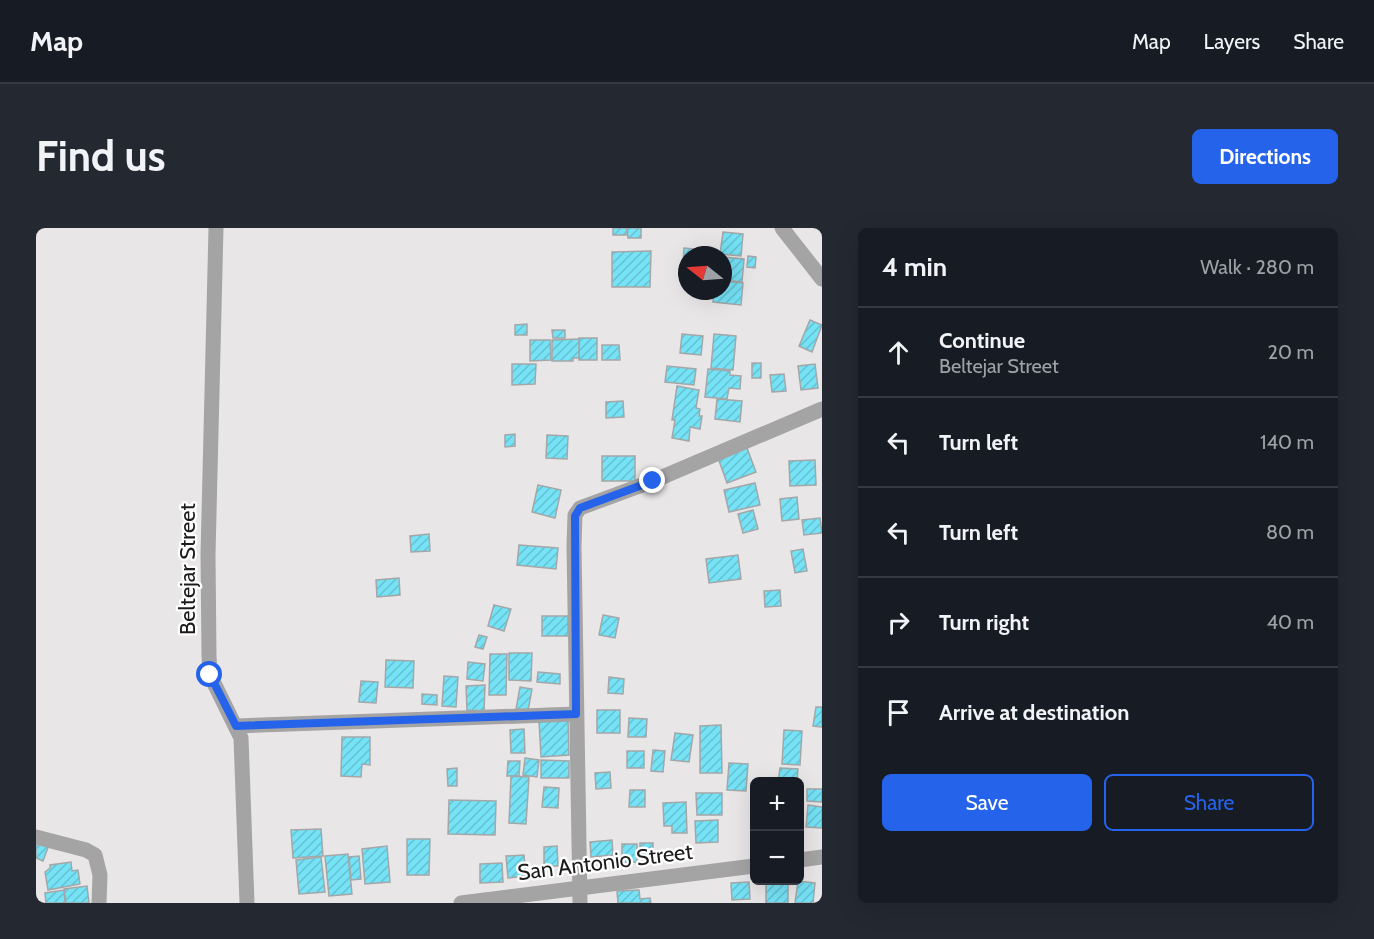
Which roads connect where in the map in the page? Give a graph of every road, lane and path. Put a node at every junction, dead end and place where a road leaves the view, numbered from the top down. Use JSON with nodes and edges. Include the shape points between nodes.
{"nodes":[{"id":1,"x":216,"y":228,"type":"edge"},
{"id":2,"x":782,"y":228,"type":"edge"},
{"id":3,"x":822,"y":279,"type":"edge"},
{"id":4,"x":822,"y":409,"type":"edge"},
{"id":5,"x":576,"y":714,"type":"junction"},
{"id":6,"x":236,"y":726,"type":"junction"},
{"id":7,"x":36,"y":837,"type":"edge"},
{"id":8,"x":822,"y":857,"type":"edge"},
{"id":9,"x":804,"y":859,"type":"edge"},
{"id":10,"x":750,"y":867,"type":"edge"},
{"id":11,"x":580,"y":896,"type":"edge"},
{"id":12,"x":99,"y":903,"type":"edge"},
{"id":13,"x":247,"y":903,"type":"edge"},
{"id":14,"x":461,"y":903,"type":"edge"}],
"edges":[{"from":1,"to":6,"type":"street","name":"Beltejar Street","via":[[209,656],[210,675]]},
{"from":2,"to":3,"type":"street"},
{"from":4,"to":5,"type":"street","via":[[580,508],[575,516],[574,546]]},
{"from":5,"to":6,"type":"street"},
{"from":5,"to":11,"type":"street"},
{"from":6,"to":13,"type":"street","name":"Beltejar Street","via":[[241,738]]},
{"from":7,"to":12,"type":"street","via":[[95,855],[100,875]]},
{"from":8,"to":9,"type":"street"},
{"from":10,"to":11,"type":"street","name":"San Antonio Street"},
{"from":11,"to":14,"type":"street","name":"San Antonio Street"}]}
